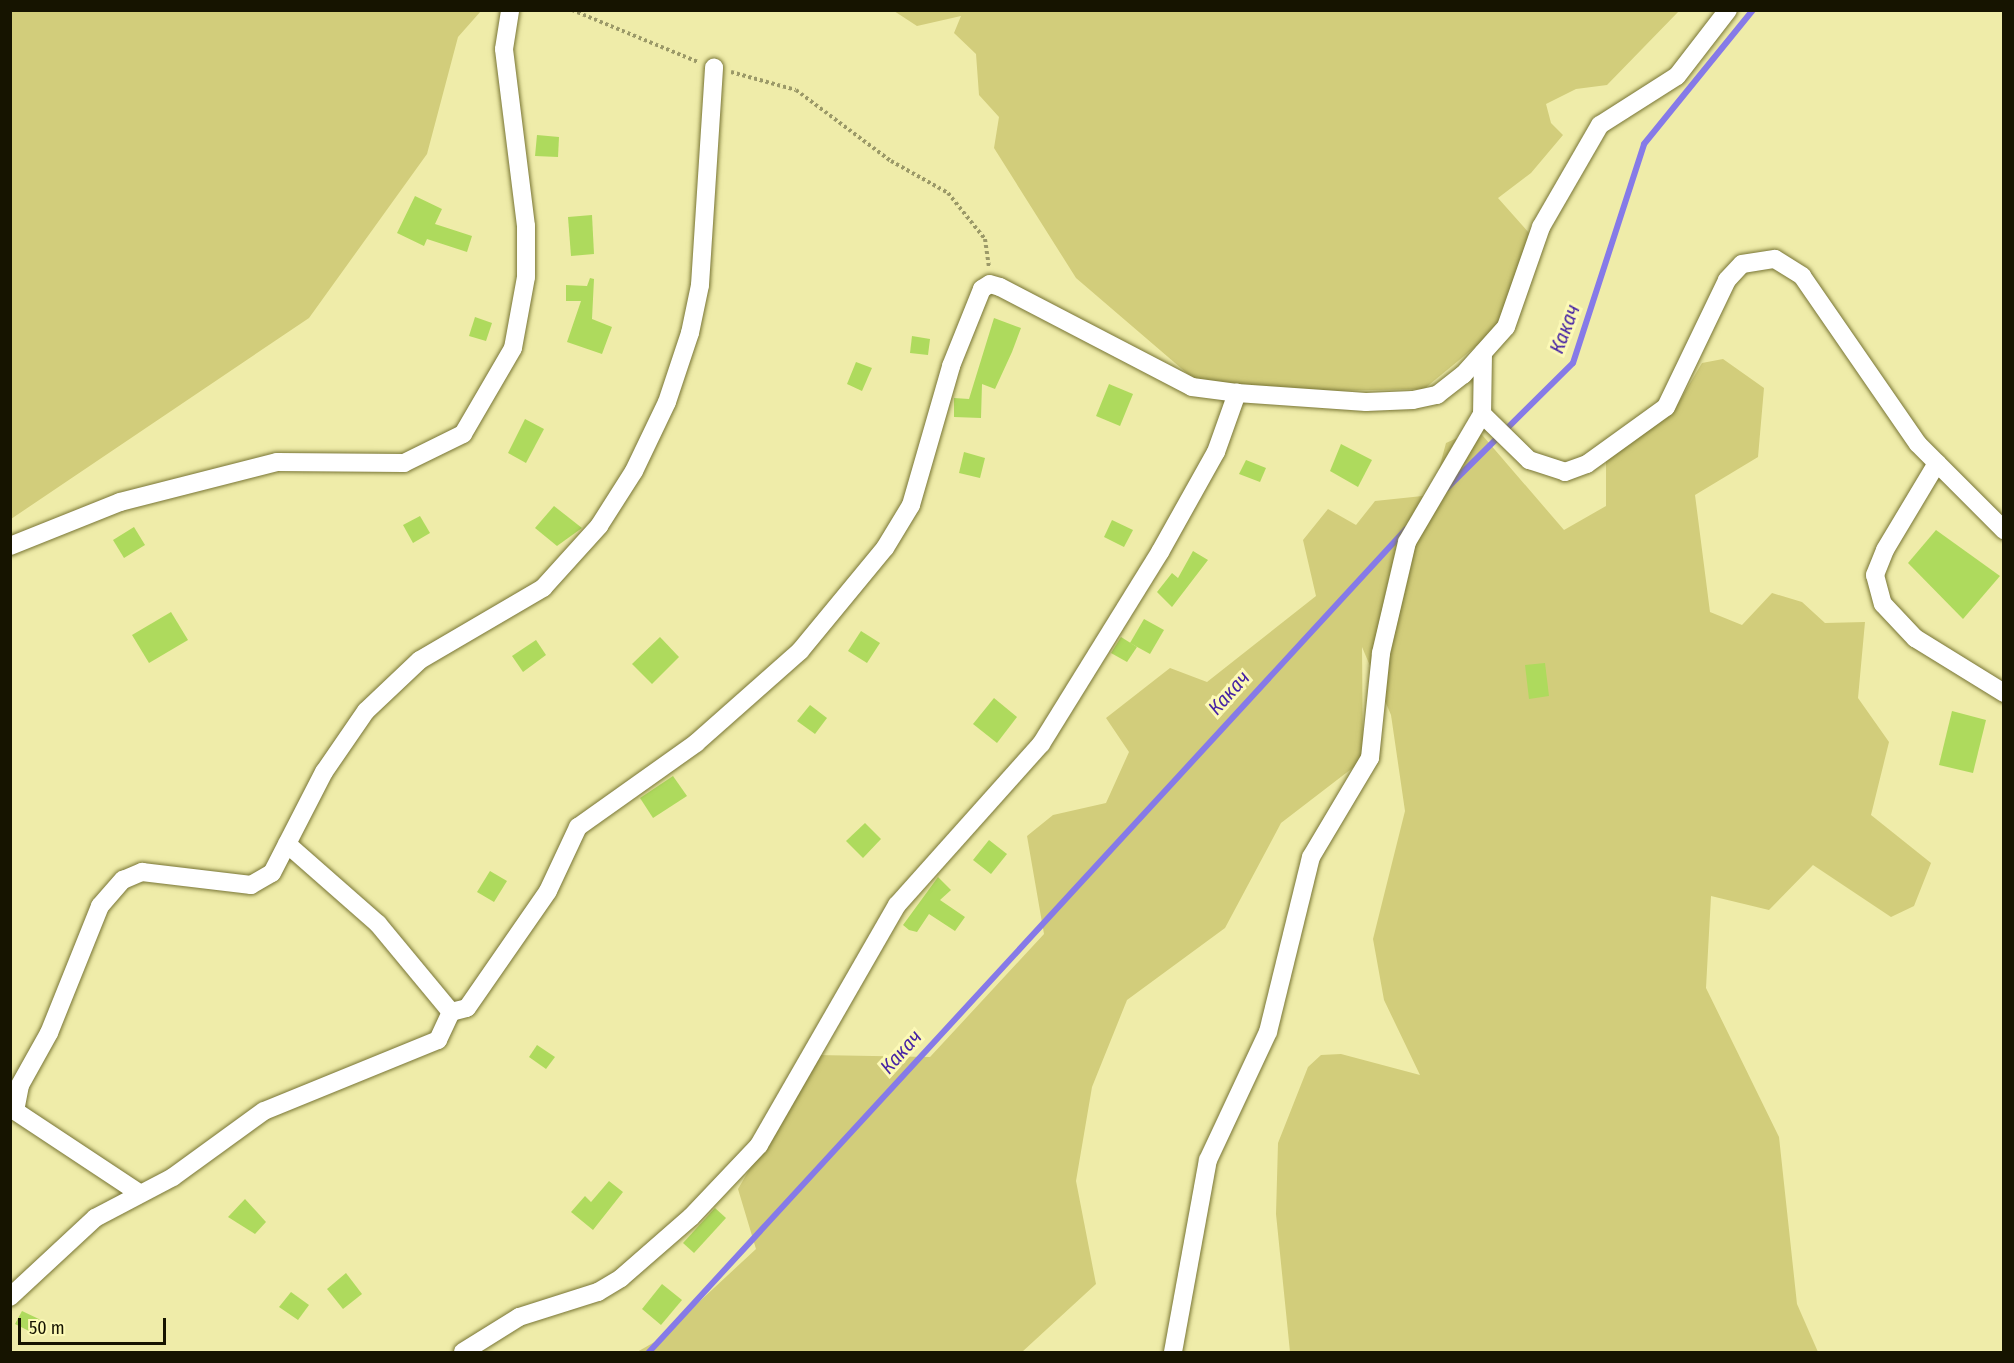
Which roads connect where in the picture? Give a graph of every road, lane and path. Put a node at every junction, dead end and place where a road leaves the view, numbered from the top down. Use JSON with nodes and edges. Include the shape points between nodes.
{"nodes":[{"id":1,"x":510,"y":10,"type":"edge"},
{"id":2,"x":572,"y":10,"type":"edge"},
{"id":3,"x":1728,"y":10,"type":"edge"},
{"id":4,"x":714,"y":67,"type":"junction"},
{"id":5,"x":990,"y":284,"type":"junction"},
{"id":6,"x":1483,"y":353,"type":"junction"},
{"id":7,"x":1237,"y":393,"type":"junction"},
{"id":8,"x":1487,"y":420,"type":"junction"},
{"id":9,"x":1937,"y":463,"type":"junction"},
{"id":10,"x":2004,"y":530,"type":"edge"},
{"id":11,"x":10,"y":546,"type":"edge"},
{"id":12,"x":2004,"y":693,"type":"edge"},
{"id":13,"x":287,"y":844,"type":"junction"},
{"id":14,"x":451,"y":1012,"type":"junction"},
{"id":15,"x":139,"y":1193,"type":"junction"},
{"id":16,"x":10,"y":1297,"type":"edge"},
{"id":17,"x":463,"y":1353,"type":"edge"},
{"id":18,"x":1173,"y":1353,"type":"edge"}],
"edges":[{"from":1,"to":11,"type":"street","via":[[504,50],[526,226],[525,286],[513,348],[463,434],[404,463],[277,462],[120,502]]},
{"from":2,"to":4,"type":"path","via":[[667,53]]},
{"from":3,"to":6,"type":"street","via":[[1677,76],[1600,125],[1541,226],[1506,327]]},
{"from":4,"to":5,"type":"path","via":[[796,90],[891,161],[948,193],[985,239]]},
{"from":4,"to":13,"type":"street","via":[[700,285],[667,402],[634,471],[599,526],[543,588],[420,660],[366,711],[324,772]]},
{"from":5,"to":7,"type":"street","via":[[1192,387]]},
{"from":5,"to":14,"type":"street","via":[[978,296],[951,366],[911,505],[885,548],[800,651],[696,743],[578,827],[548,891],[478,994],[467,1008]]},
{"from":6,"to":7,"type":"street","via":[[1463,375],[1426,398],[1366,402]]},
{"from":6,"to":8,"type":"street"},
{"from":7,"to":17,"type":"street","via":[[1216,452],[1160,552],[1041,744],[897,905],[759,1145],[690,1217],[621,1278],[598,1292],[519,1317]]},
{"from":8,"to":9,"type":"street","via":[[1529,460],[1565,472],[1636,431],[1666,407],[1685,376],[1727,280],[1742,264],[1764,257],[1802,276],[1918,444]]},
{"from":8,"to":18,"type":"street","via":[[1407,542],[1381,653],[1370,758],[1311,857],[1268,1032],[1208,1160]]},
{"from":9,"to":10,"type":"street"},
{"from":9,"to":12,"type":"street","via":[[1885,550],[1875,575],[1883,604],[1915,638]]},
{"from":13,"to":14,"type":"street","via":[[378,924]]},
{"from":13,"to":15,"type":"street","via":[[272,873],[251,885],[142,872],[123,880],[100,906],[49,1033],[20,1085],[15,1111]]},
{"from":14,"to":15,"type":"street","via":[[438,1040],[264,1111],[173,1177]]},
{"from":15,"to":16,"type":"street","via":[[95,1218]]}]}
